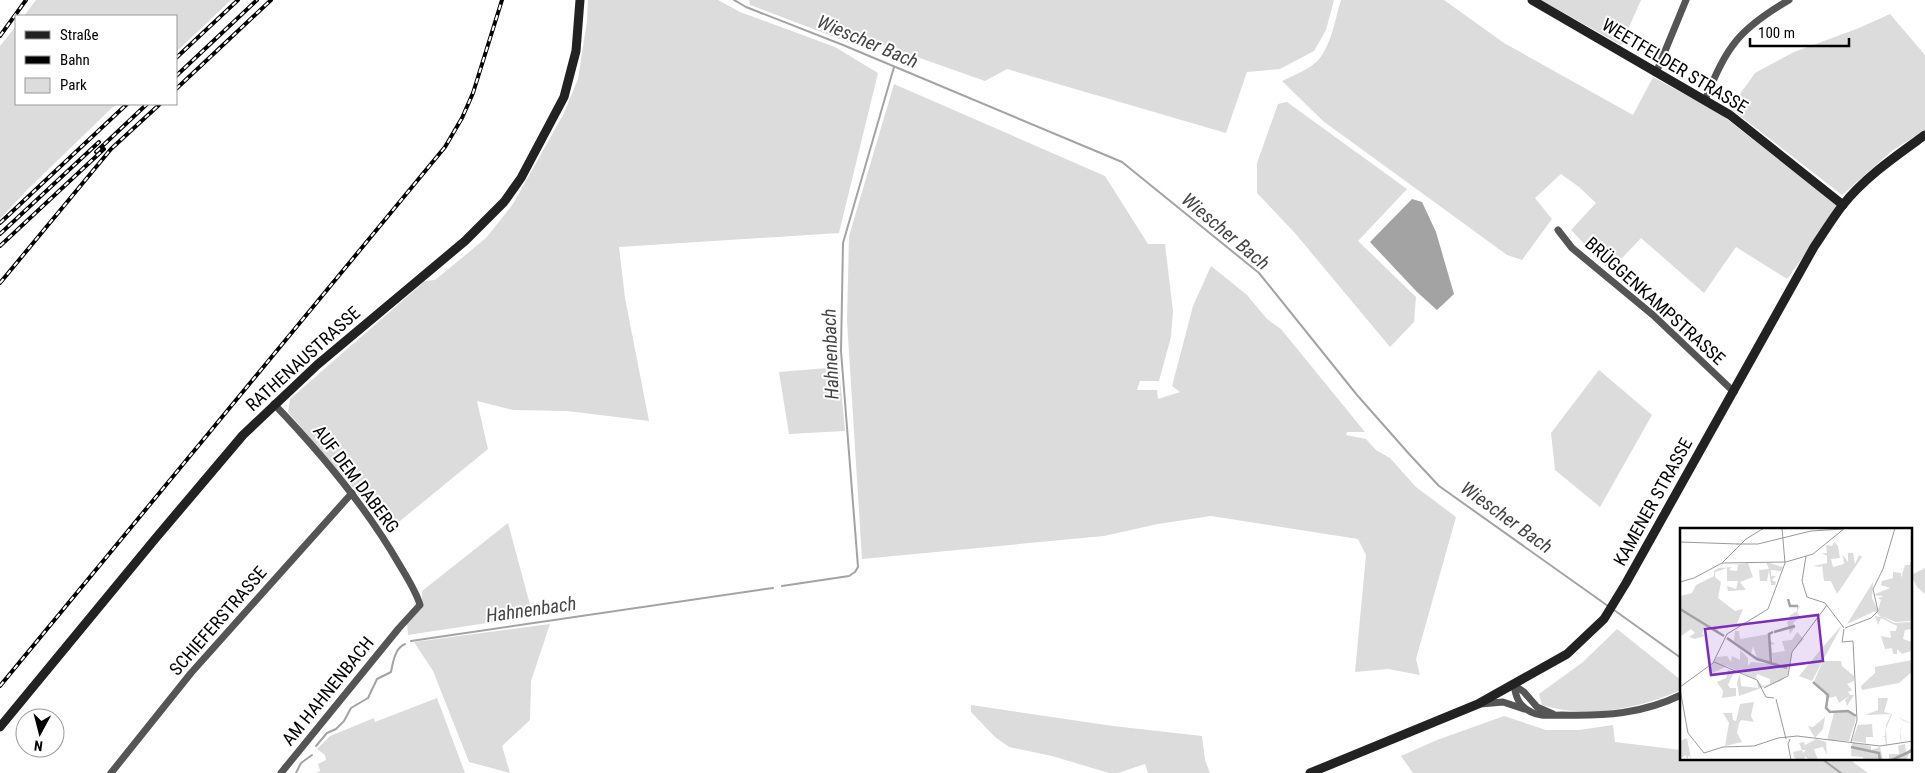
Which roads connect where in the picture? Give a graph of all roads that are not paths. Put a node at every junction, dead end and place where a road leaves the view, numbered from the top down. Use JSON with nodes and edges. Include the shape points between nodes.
{"nodes":[{"id":1,"x":580,"y":0,"type":"edge"},
{"id":2,"x":1532,"y":0,"type":"edge"},
{"id":3,"x":1686,"y":0,"type":"edge"},
{"id":4,"x":1789,"y":0,"type":"edge"},
{"id":5,"x":1656,"y":73,"type":"junction"},
{"id":6,"x":1705,"y":100,"type":"junction"},
{"id":7,"x":1925,"y":135,"type":"edge"},
{"id":8,"x":1843,"y":205,"type":"junction"},
{"id":9,"x":1558,"y":230,"type":"dead end"},
{"id":10,"x":1734,"y":392,"type":"junction"},
{"id":11,"x":274,"y":404,"type":"junction"},
{"id":12,"x":352,"y":493,"type":"junction"},
{"id":13,"x":399,"y":628,"type":"joint"},
{"id":14,"x":1514,"y":685,"type":"junction"},
{"id":15,"x":1680,"y":695,"type":"edge"},
{"id":16,"x":1478,"y":704,"type":"junction"},
{"id":17,"x":1532,"y":713,"type":"junction"},
{"id":18,"x":1554,"y":715,"type":"junction"},
{"id":19,"x":0,"y":727,"type":"edge"},
{"id":20,"x":111,"y":773,"type":"edge"},
{"id":21,"x":281,"y":773,"type":"edge"},
{"id":22,"x":1310,"y":773,"type":"edge"}],
"edges":[{"from":1,"to":11,"type":"street","name":"RATHENAUSTRASSE","via":[[576,51],[564,97],[521,178],[504,202],[465,241]]},
{"from":2,"to":5,"type":"street","name":"WEETFELDER STRASSE"},
{"from":3,"to":5,"type":"street"},
{"from":4,"to":6,"type":"street","via":[[1763,15],[1734,41],[1717,69]]},
{"from":5,"to":6,"type":"street","name":"WEETFELDER STRASSE"},
{"from":6,"to":8,"type":"street","name":"WEETFELDER STRASSE","via":[[1730,115]]},
{"from":7,"to":8,"type":"street","name":"KAMENER STRASSE","via":[[1863,184]]},
{"from":8,"to":10,"type":"street","name":"KAMENER STRASSE","via":[[1799,273]]},
{"from":9,"to":10,"type":"street","name":"BRÜGGENKAMPSTRASSE","via":[[1572,248],[1653,315]]},
{"from":10,"to":14,"type":"street","name":"KAMENER STRASSE","via":[[1604,619],[1567,654]]},
{"from":11,"to":12,"type":"street","name":"AUF DEM DABERG"},
{"from":11,"to":19,"type":"street","name":"RATHENAUSTRASSE","via":[[243,435],[154,539]]},
{"from":12,"to":13,"type":"street","name":"AUF DEM DABERG","via":[[380,532],[419,602]]},
{"from":12,"to":20,"type":"street","name":"SCHIEFERSTRASSE","via":[[191,673]]},
{"from":13,"to":21,"type":"street","name":"AM HAHNENBACH"},
{"from":14,"to":16,"type":"street","name":"KAMENER STRASSE"},
{"from":14,"to":17,"type":"street","via":[[1517,700]]},
{"from":14,"to":18,"type":"street","via":[[1537,707]]},
{"from":15,"to":18,"type":"street","via":[[1642,710]]},
{"from":16,"to":17,"type":"street","via":[[1503,702]]},
{"from":16,"to":22,"type":"street","name":"KAMENER STRASSE"},
{"from":17,"to":18,"type":"street"}]}
